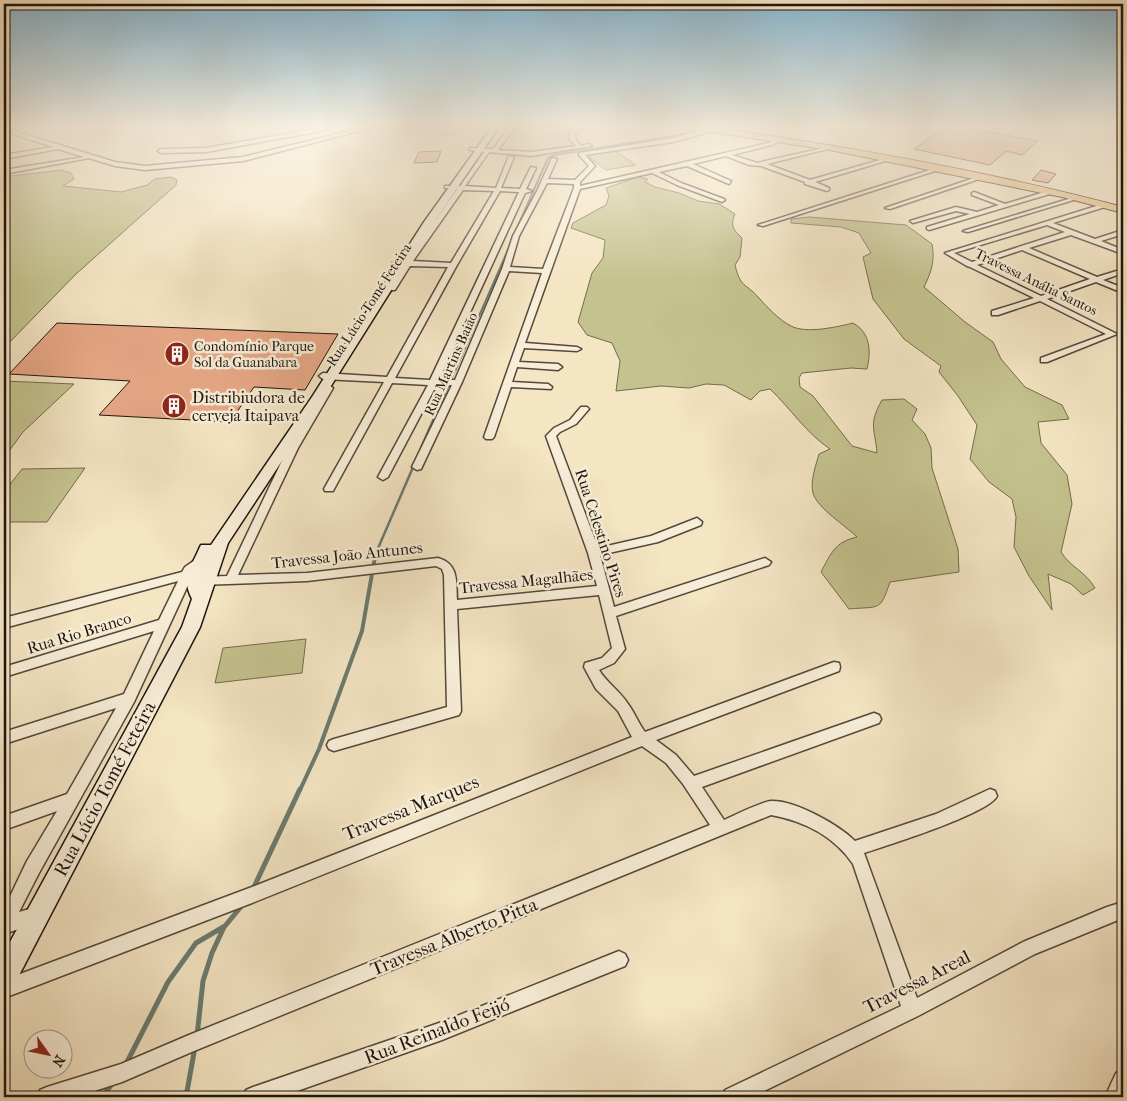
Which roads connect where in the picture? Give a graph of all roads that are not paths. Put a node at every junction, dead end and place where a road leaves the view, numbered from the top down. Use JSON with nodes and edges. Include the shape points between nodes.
{"nodes":[{"id":1,"x":461,"y":178,"type":"edge"},
{"id":2,"x":502,"y":178,"type":"edge"},
{"id":3,"x":529,"y":178,"type":"edge"},
{"id":4,"x":582,"y":178,"type":"edge"},
{"id":5,"x":612,"y":178,"type":"edge"},
{"id":6,"x":667,"y":178,"type":"edge"},
{"id":7,"x":721,"y":178,"type":"edge"},
{"id":8,"x":796,"y":178,"type":"edge"},
{"id":9,"x":822,"y":178,"type":"edge"},
{"id":10,"x":908,"y":178,"type":"edge"},
{"id":11,"x":978,"y":178,"type":"edge"},
{"id":12,"x":981,"y":178,"type":"edge"},
{"id":13,"x":1006,"y":178,"type":"edge"},
{"id":14,"x":545,"y":181,"type":"joint"},
{"id":15,"x":729,"y":182,"type":"dead end"},
{"id":16,"x":807,"y":183,"type":"junction"},
{"id":17,"x":577,"y":185,"type":"junction"},
{"id":18,"x":454,"y":187,"type":"junction"},
{"id":19,"x":498,"y":189,"type":"junction"},
{"id":20,"x":827,"y":189,"type":"dead end"},
{"id":21,"x":525,"y":190,"type":"junction"},
{"id":22,"x":537,"y":191,"type":"junction"},
{"id":23,"x":1051,"y":192,"type":"junction"},
{"id":24,"x":974,"y":194,"type":"dead end"},
{"id":25,"x":1077,"y":198,"type":"junction"},
{"id":26,"x":722,"y":200,"type":"dead end"},
{"id":27,"x":1106,"y":205,"type":"junction"},
{"id":28,"x":1123,"y":205,"type":"edge"},
{"id":29,"x":1006,"y":206,"type":"junction"},
{"id":30,"x":888,"y":208,"type":"dead end"},
{"id":31,"x":1123,"y":210,"type":"edge"},
{"id":32,"x":979,"y":214,"type":"junction"},
{"id":33,"x":913,"y":221,"type":"dead end"},
{"id":34,"x":1047,"y":223,"type":"junction"},
{"id":35,"x":761,"y":225,"type":"dead end"},
{"id":36,"x":929,"y":228,"type":"dead end"},
{"id":37,"x":966,"y":231,"type":"dead end"},
{"id":38,"x":1073,"y":232,"type":"junction"},
{"id":39,"x":1123,"y":232,"type":"edge"},
{"id":40,"x":1096,"y":241,"type":"junction"},
{"id":41,"x":1023,"y":248,"type":"junction"},
{"id":42,"x":1123,"y":252,"type":"edge"},
{"id":43,"x":403,"y":263,"type":"junction"},
{"id":44,"x":969,"y":264,"type":"junction"},
{"id":45,"x":453,"y":265,"type":"junction"},
{"id":46,"x":506,"y":269,"type":"junction"},
{"id":47,"x":1123,"y":270,"type":"edge"},
{"id":48,"x":546,"y":271,"type":"junction"},
{"id":49,"x":1096,"y":280,"type":"junction"},
{"id":50,"x":1123,"y":291,"type":"edge"},
{"id":51,"x":1042,"y":298,"type":"junction"},
{"id":52,"x":995,"y":313,"type":"dead end"},
{"id":53,"x":521,"y":345,"type":"junction"},
{"id":54,"x":577,"y":349,"type":"dead end"},
{"id":55,"x":1044,"y":360,"type":"dead end"},
{"id":56,"x":516,"y":364,"type":"junction"},
{"id":57,"x":558,"y":367,"type":"dead end"},
{"id":58,"x":330,"y":376,"type":"junction"},
{"id":59,"x":391,"y":379,"type":"junction"},
{"id":60,"x":436,"y":383,"type":"junction"},
{"id":61,"x":454,"y":383,"type":"junction"},
{"id":62,"x":508,"y":384,"type":"junction"},
{"id":63,"x":548,"y":387,"type":"dead end"},
{"id":64,"x":584,"y":409,"type":"dead end"},
{"id":65,"x":489,"y":437,"type":"dead end"},
{"id":66,"x":417,"y":468,"type":"dead end"},
{"id":67,"x":383,"y":477,"type":"dead end"},
{"id":68,"x":329,"y":489,"type":"dead end"},
{"id":69,"x":697,"y":522,"type":"dead end"},
{"id":70,"x":215,"y":553,"type":"junction"},
{"id":71,"x":594,"y":553,"type":"junction"},
{"id":72,"x":201,"y":560,"type":"junction"},
{"id":73,"x":765,"y":562,"type":"dead end"},
{"id":74,"x":230,"y":581,"type":"junction"},
{"id":75,"x":196,"y":584,"type":"junction"},
{"id":76,"x":604,"y":590,"type":"junction"},
{"id":77,"x":450,"y":605,"type":"junction"},
{"id":78,"x":610,"y":613,"type":"junction"},
{"id":79,"x":4,"y":623,"type":"edge"},
{"id":80,"x":164,"y":624,"type":"junction"},
{"id":81,"x":834,"y":667,"type":"dead end"},
{"id":82,"x":4,"y":672,"type":"edge"},
{"id":83,"x":129,"y":698,"type":"junction"},
{"id":84,"x":874,"y":719,"type":"dead end"},
{"id":85,"x":4,"y":738,"type":"edge"},
{"id":86,"x":643,"y":738,"type":"junction"},
{"id":87,"x":334,"y":745,"type":"dead end"},
{"id":88,"x":691,"y":784,"type":"junction"},
{"id":89,"x":990,"y":796,"type":"dead end"},
{"id":90,"x":71,"y":799,"type":"junction"},
{"id":91,"x":4,"y":823,"type":"edge"},
{"id":92,"x":721,"y":828,"type":"junction"},
{"id":93,"x":854,"y":850,"type":"junction"},
{"id":94,"x":1123,"y":910,"type":"edge"},
{"id":95,"x":38,"y":914,"type":"junction"},
{"id":96,"x":4,"y":926,"type":"edge"},
{"id":97,"x":619,"y":960,"type":"dead end"},
{"id":98,"x":4,"y":978,"type":"edge"},
{"id":99,"x":4,"y":989,"type":"edge"},
{"id":100,"x":912,"y":1010,"type":"junction"},
{"id":101,"x":1123,"y":1080,"type":"edge"},
{"id":102,"x":47,"y":1097,"type":"edge"},
{"id":103,"x":253,"y":1097,"type":"edge"},
{"id":104,"x":732,"y":1097,"type":"edge"},
{"id":105,"x":1115,"y":1097,"type":"edge"}],
"edges":[{"from":1,"to":18,"type":"main road","name":"Rua Lúcio Tomé Feteira"},
{"from":2,"to":19,"type":"street"},
{"from":3,"to":21,"type":"street"},
{"from":4,"to":17,"type":"street"},
{"from":5,"to":17,"type":"street"},
{"from":6,"to":26,"type":"street"},
{"from":7,"to":15,"type":"street"},
{"from":8,"to":16,"type":"street"},
{"from":9,"to":16,"type":"street"},
{"from":10,"to":35,"type":"street"},
{"from":11,"to":30,"type":"street"},
{"from":12,"to":23,"type":"main road"},
{"from":13,"to":28,"type":"main road"},
{"from":14,"to":17,"type":"street"},
{"from":14,"to":22,"type":"street","name":"Rua Martins Baião"},
{"from":16,"to":20,"type":"street"},
{"from":17,"to":48,"type":"street"},
{"from":18,"to":19,"type":"street"},
{"from":18,"to":43,"type":"main road","name":"Rua Lúcio Tomé Feteira"},
{"from":19,"to":21,"type":"street"},
{"from":19,"to":45,"type":"street"},
{"from":21,"to":22,"type":"street"},
{"from":21,"to":60,"type":"street"},
{"from":22,"to":46,"type":"street","name":"Rua Martins Baião","via":[[516,236]]},
{"from":23,"to":25,"type":"main road"},
{"from":23,"to":29,"type":"street"},
{"from":24,"to":29,"type":"street"},
{"from":25,"to":27,"type":"main road"},
{"from":25,"to":37,"type":"street"},
{"from":27,"to":31,"type":"main road"},
{"from":27,"to":34,"type":"street"},
{"from":29,"to":32,"type":"street"},
{"from":32,"to":33,"type":"street","via":[[956,209]]},
{"from":32,"to":36,"type":"street"},
{"from":34,"to":38,"type":"street"},
{"from":34,"to":44,"type":"street","name":"Travessa Anália Santos","via":[[948,253]]},
{"from":38,"to":40,"type":"street"},
{"from":38,"to":41,"type":"street"},
{"from":39,"to":40,"type":"street"},
{"from":40,"to":42,"type":"street"},
{"from":41,"to":44,"type":"street"},
{"from":41,"to":49,"type":"street"},
{"from":43,"to":45,"type":"street"},
{"from":43,"to":58,"type":"main road","name":"Rua Lúcio Tomé Feteira"},
{"from":44,"to":51,"type":"street","name":"Travessa Anália Santos"},
{"from":45,"to":59,"type":"street"},
{"from":46,"to":48,"type":"street"},
{"from":46,"to":61,"type":"street","name":"Rua Martins Baião"},
{"from":47,"to":49,"type":"street"},
{"from":48,"to":53,"type":"street"},
{"from":49,"to":50,"type":"street"},
{"from":49,"to":51,"type":"street"},
{"from":51,"to":52,"type":"street"},
{"from":51,"to":55,"type":"street","name":"Travessa Anália Santos","via":[[1113,334]]},
{"from":53,"to":54,"type":"street"},
{"from":53,"to":56,"type":"street"},
{"from":56,"to":57,"type":"street"},
{"from":56,"to":62,"type":"street"},
{"from":58,"to":59,"type":"street"},
{"from":58,"to":70,"type":"main road","name":"Rua Lúcio Tomé Feteira"},
{"from":58,"to":72,"type":"main road","name":"Rua Lúcio Tomé Feteira","via":[[220,528]]},
{"from":58,"to":74,"type":"street"},
{"from":59,"to":60,"type":"street"},
{"from":59,"to":68,"type":"street"},
{"from":60,"to":61,"type":"street"},
{"from":60,"to":67,"type":"street"},
{"from":61,"to":66,"type":"street","name":"Rua Martins Baião"},
{"from":62,"to":63,"type":"street"},
{"from":62,"to":65,"type":"street"},
{"from":64,"to":71,"type":"street","name":"Rua Celestino Pires","via":[[573,422],[551,436]]},
{"from":69,"to":71,"type":"street","via":[[654,539]]},
{"from":70,"to":72,"type":"street","name":"Rua Lúcio Tomé Feteira"},
{"from":70,"to":75,"type":"main road","name":"Rua Lúcio Tomé Feteira"},
{"from":71,"to":76,"type":"street","name":"Rua Celestino Pires"},
{"from":72,"to":75,"type":"street","name":"Rua Lúcio Tomé Feteira","via":[[188,570]]},
{"from":73,"to":78,"type":"street"},
{"from":74,"to":75,"type":"street","name":"Travessa João Antunes"},
{"from":74,"to":77,"type":"street","name":"Travessa João Antunes","via":[[307,577],[438,562],[445,564],[450,575]]},
{"from":75,"to":79,"type":"street","name":"Travessa João Antunes"},
{"from":75,"to":80,"type":"street","name":"Rua Lúcio Tomé Feteira"},
{"from":75,"to":95,"type":"main road","name":"Rua Lúcio Tomé Feteira","via":[[191,628]]},
{"from":76,"to":77,"type":"street","name":"Travessa Magalhães"},
{"from":76,"to":78,"type":"street","name":"Rua Celestino Pires"},
{"from":77,"to":87,"type":"street","name":"Travessa João Antunes","via":[[454,711]]},
{"from":78,"to":86,"type":"street","name":"Rua Celestino Pires","via":[[619,649],[604,664],[590,667],[601,685],[623,706],[634,729]]},
{"from":80,"to":82,"type":"street","name":"Rua Rio Branco"},
{"from":80,"to":83,"type":"street","name":"Rua Lúcio Tomé Feteira"},
{"from":81,"to":86,"type":"street","name":"Travessa Marques"},
{"from":83,"to":85,"type":"street"},
{"from":83,"to":90,"type":"street","name":"Rua Lúcio Tomé Feteira"},
{"from":84,"to":88,"type":"street"},
{"from":86,"to":88,"type":"street","name":"Rua Celestino Pires","via":[[672,759]]},
{"from":86,"to":99,"type":"street","name":"Travessa Marques","via":[[222,907]]},
{"from":88,"to":92,"type":"street","name":"Rua Celestino Pires"},
{"from":89,"to":93,"type":"street","via":[[920,828]]},
{"from":90,"to":91,"type":"street"},
{"from":90,"to":96,"type":"street","name":"Rua Lúcio Tomé Feteira"},
{"from":92,"to":93,"type":"street","name":"Travessa Alberto Pitta","via":[[771,808],[785,810],[839,836]]},
{"from":92,"to":102,"type":"street","name":"Travessa Alberto Pitta","via":[[122,1074]]},
{"from":93,"to":100,"type":"street","name":"Travessa Alberto Pitta"},
{"from":94,"to":100,"type":"street","name":"Travessa Areal","via":[[1029,948]]},
{"from":95,"to":96,"type":"street"},
{"from":95,"to":98,"type":"main road","name":"Rua Lúcio Tomé Feteira"},
{"from":97,"to":103,"type":"street","name":"Rua Reinaldo Feijó","via":[[442,1031]]},
{"from":100,"to":104,"type":"street","name":"Travessa Areal"},
{"from":101,"to":105,"type":"street"}]}
